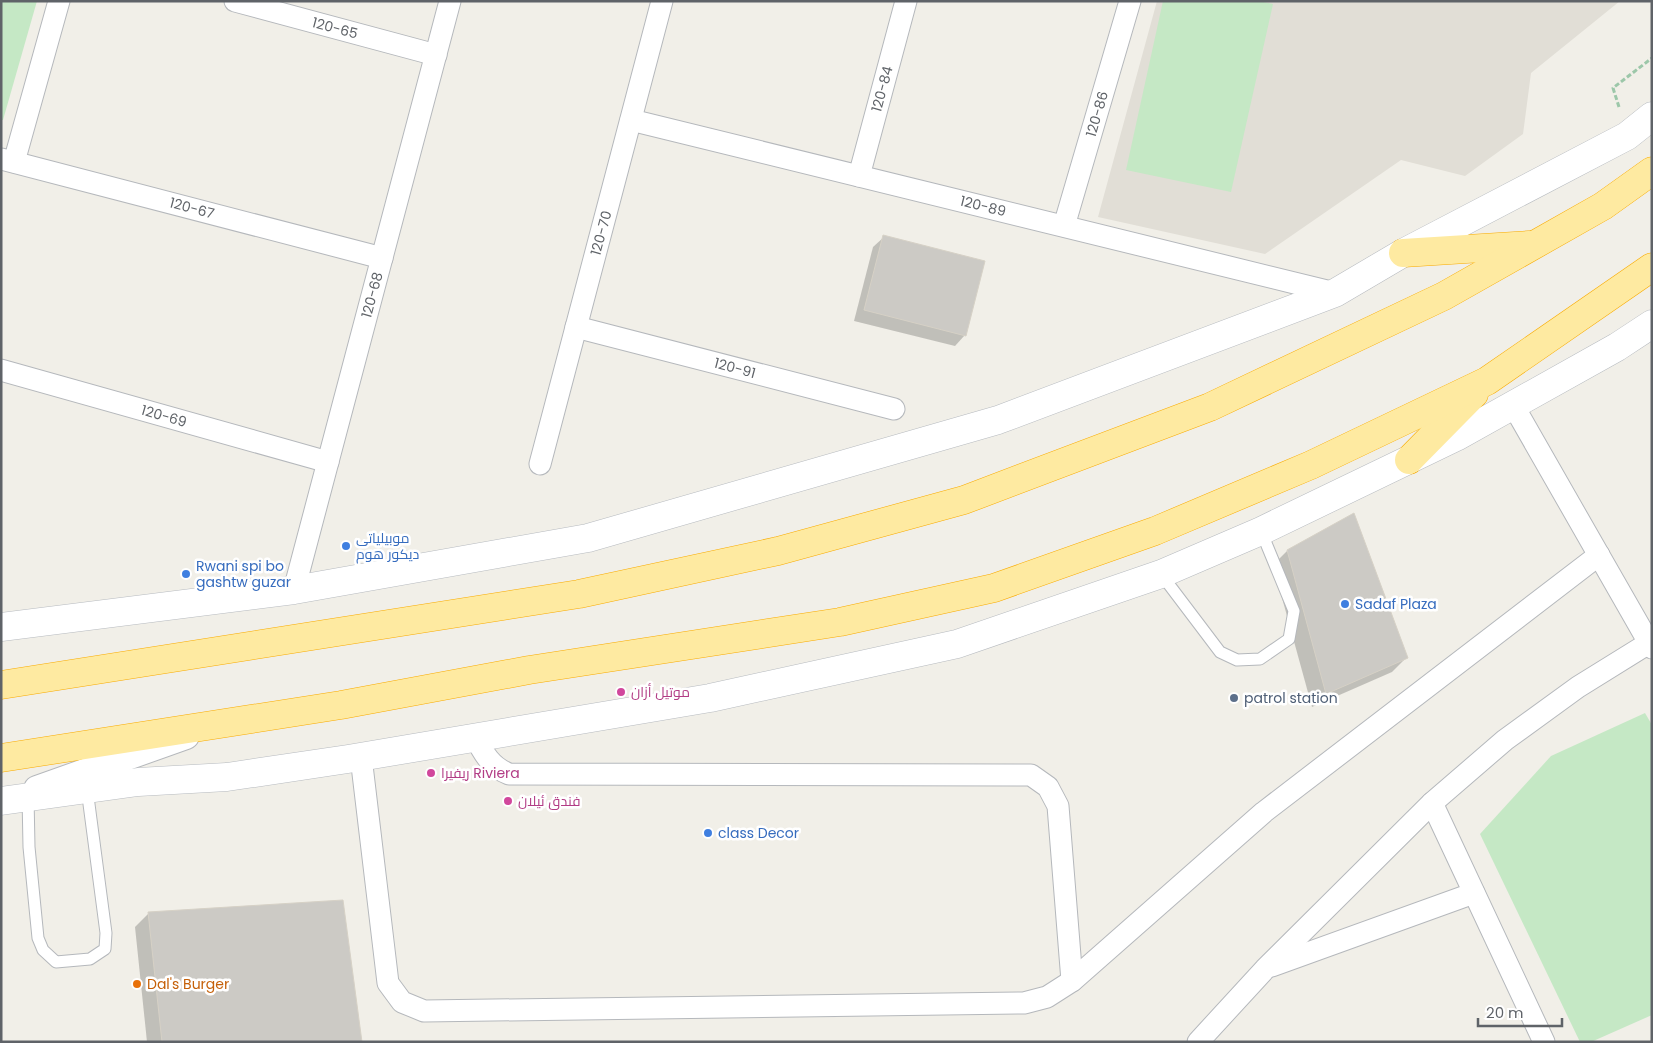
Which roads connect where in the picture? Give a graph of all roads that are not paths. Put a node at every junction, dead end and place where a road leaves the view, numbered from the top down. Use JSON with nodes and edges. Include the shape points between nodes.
{"nodes":[{"id":1,"x":59,"y":1,"type":"edge"},
{"id":2,"x":235,"y":1,"type":"edge"},
{"id":3,"x":450,"y":1,"type":"edge"},
{"id":4,"x":662,"y":1,"type":"edge"},
{"id":5,"x":906,"y":1,"type":"edge"},
{"id":6,"x":1130,"y":1,"type":"edge"},
{"id":7,"x":436,"y":55,"type":"junction"},
{"id":8,"x":1652,"y":116,"type":"edge"},
{"id":9,"x":631,"y":120,"type":"junction"},
{"id":10,"x":8,"y":160,"type":"edge"},
{"id":11,"x":1652,"y":171,"type":"edge"},
{"id":12,"x":859,"y":176,"type":"junction"},
{"id":13,"x":1064,"y":226,"type":"junction"},
{"id":14,"x":1535,"y":244,"type":"junction"},
{"id":15,"x":1403,"y":253,"type":"junction"},
{"id":16,"x":382,"y":258,"type":"junction"},
{"id":17,"x":1652,"y":267,"type":"edge"},
{"id":18,"x":1335,"y":293,"type":"junction"},
{"id":19,"x":1652,"y":324,"type":"edge"},
{"id":20,"x":576,"y":327,"type":"junction"},
{"id":21,"x":1,"y":370,"type":"edge"},
{"id":22,"x":1487,"y":381,"type":"junction"},
{"id":23,"x":1513,"y":406,"type":"junction"},
{"id":24,"x":894,"y":409,"type":"dead end"},
{"id":25,"x":1409,"y":460,"type":"junction"},
{"id":26,"x":328,"y":462,"type":"junction"},
{"id":27,"x":540,"y":464,"type":"dead end"},
{"id":28,"x":1261,"y":531,"type":"junction"},
{"id":29,"x":1599,"y":555,"type":"junction"},
{"id":30,"x":1161,"y":574,"type":"junction"},
{"id":31,"x":294,"y":590,"type":"junction"},
{"id":32,"x":1,"y":627,"type":"edge"},
{"id":33,"x":1650,"y":645,"type":"edge"},
{"id":34,"x":1,"y":685,"type":"edge"},
{"id":35,"x":222,"y":723,"type":"junction"},
{"id":36,"x":475,"y":737,"type":"junction"},
{"id":37,"x":361,"y":756,"type":"junction"},
{"id":38,"x":1,"y":758,"type":"edge"},
{"id":39,"x":87,"y":789,"type":"junction"},
{"id":40,"x":10,"y":801,"type":"edge"},
{"id":41,"x":1432,"y":803,"type":"junction"},
{"id":42,"x":1474,"y":892,"type":"junction"},
{"id":43,"x":1265,"y":969,"type":"junction"},
{"id":44,"x":1072,"y":981,"type":"junction"},
{"id":45,"x":1198,"y":1042,"type":"edge"},
{"id":46,"x":1544,"y":1042,"type":"edge"}],
"edges":[{"from":1,"to":10,"type":"street"},
{"from":2,"to":7,"type":"street","name":"120-65"},
{"from":3,"to":7,"type":"street","name":"120-68"},
{"from":4,"to":9,"type":"street","name":"120-70"},
{"from":5,"to":12,"type":"street","name":"120-84"},
{"from":6,"to":13,"type":"street","name":"120-86"},
{"from":7,"to":16,"type":"street","name":"120-68"},
{"from":8,"to":15,"type":"main road","via":[[1627,136]]},
{"from":9,"to":12,"type":"street","name":"120-89"},
{"from":9,"to":20,"type":"street","name":"120-70"},
{"from":10,"to":16,"type":"street","name":"120-67"},
{"from":11,"to":14,"type":"highway","via":[[1603,206]]},
{"from":12,"to":13,"type":"street","name":"120-89"},
{"from":13,"to":18,"type":"street","name":"120-89"},
{"from":14,"to":15,"type":"highway"},
{"from":14,"to":34,"type":"highway","via":[[1444,296],[1210,407],[964,500],[778,552],[579,594]]},
{"from":15,"to":18,"type":"main road"},
{"from":16,"to":26,"type":"street","name":"120-68"},
{"from":17,"to":22,"type":"highway"},
{"from":18,"to":31,"type":"main road","via":[[998,420],[588,538]]},
{"from":19,"to":23,"type":"main road"},
{"from":20,"to":24,"type":"street","name":"120-91"},
{"from":20,"to":27,"type":"street","name":"120-70"},
{"from":21,"to":26,"type":"street","name":"120-69"},
{"from":22,"to":25,"type":"highway"},
{"from":22,"to":35,"type":"highway","via":[[1311,464],[1155,532],[994,588],[840,622],[538,668]]},
{"from":23,"to":25,"type":"main road"},
{"from":23,"to":29,"type":"street"},
{"from":25,"to":28,"type":"main road"},
{"from":26,"to":31,"type":"street","name":"120-68"},
{"from":28,"to":30,"type":"main road"},
{"from":28,"to":30,"type":"lane","via":[[1294,611],[1289,639],[1260,659],[1237,660],[1220,652]]},
{"from":29,"to":33,"type":"street"},
{"from":29,"to":44,"type":"street","via":[[1264,812]]},
{"from":30,"to":36,"type":"main road","via":[[957,644],[710,698]]},
{"from":31,"to":32,"type":"main road"},
{"from":33,"to":41,"type":"street","via":[[1578,687],[1505,740]]},
{"from":35,"to":38,"type":"highway"},
{"from":35,"to":40,"type":"street"},
{"from":36,"to":37,"type":"main road"},
{"from":36,"to":44,"type":"street","via":[[488,760],[498,770],[509,774],[1031,776],[1048,787],[1058,806]]},
{"from":37,"to":39,"type":"main road","via":[[227,777],[138,782]]},
{"from":37,"to":44,"type":"street","via":[[388,983],[402,1002],[424,1010],[1024,1003],[1047,997]]},
{"from":39,"to":40,"type":"main road"},
{"from":39,"to":40,"type":"lane","via":[[106,933],[105,949],[90,959],[56,962],[43,950],[38,938],[29,847]]},
{"from":41,"to":42,"type":"street"},
{"from":41,"to":43,"type":"street"},
{"from":42,"to":43,"type":"street"},
{"from":42,"to":46,"type":"street"},
{"from":43,"to":45,"type":"street"}]}
